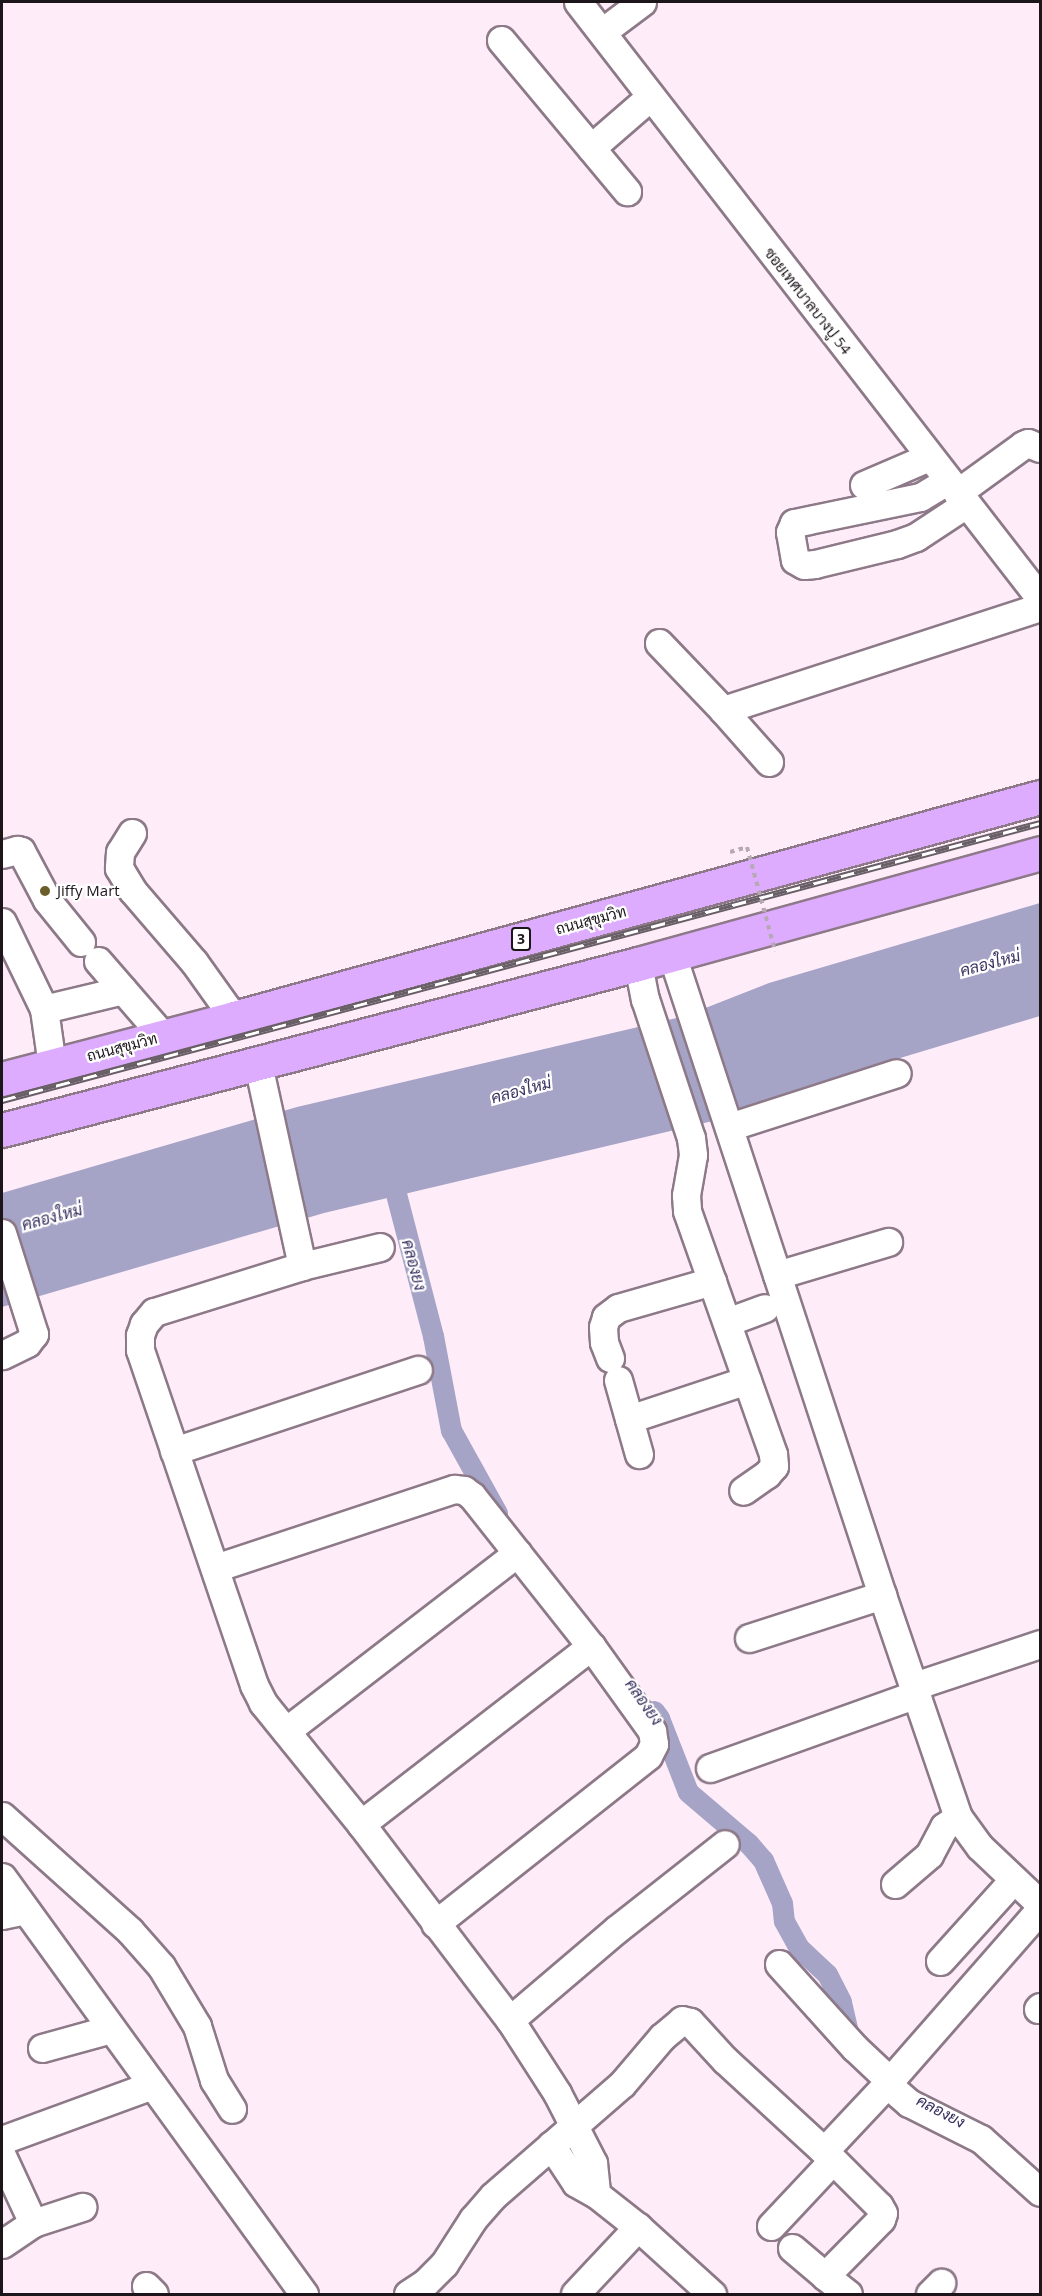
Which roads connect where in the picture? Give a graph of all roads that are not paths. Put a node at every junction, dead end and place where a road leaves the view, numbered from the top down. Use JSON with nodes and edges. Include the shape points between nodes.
{"nodes":[{"id":1,"x":578,"y":2,"type":"edge"},
{"id":2,"x":642,"y":2,"type":"edge"},
{"id":3,"x":602,"y":32,"type":"junction"},
{"id":4,"x":501,"y":40,"type":"dead end"},
{"id":5,"x":651,"y":96,"type":"junction"},
{"id":6,"x":591,"y":148,"type":"junction"},
{"id":7,"x":627,"y":191,"type":"dead end"},
{"id":8,"x":1041,"y":448,"type":"edge"},
{"id":9,"x":928,"y":457,"type":"junction"},
{"id":10,"x":864,"y":485,"type":"dead end"},
{"id":11,"x":957,"y":492,"type":"junction"},
{"id":12,"x":911,"y":499,"type":"junction"},
{"id":13,"x":922,"y":534,"type":"junction"},
{"id":14,"x":1037,"y":587,"type":"edge"},
{"id":15,"x":1041,"y":607,"type":"edge"},
{"id":16,"x":659,"y":643,"type":"dead end"},
{"id":17,"x":723,"y":710,"type":"junction"},
{"id":18,"x":769,"y":762,"type":"dead end"},
{"id":19,"x":1041,"y":797,"type":"edge"},
{"id":20,"x":132,"y":833,"type":"dead end"},
{"id":21,"x":1041,"y":853,"type":"edge"},
{"id":22,"x":2,"y":854,"type":"edge"},
{"id":23,"x":2,"y":922,"type":"edge"},
{"id":24,"x":672,"y":955,"type":"junction"},
{"id":25,"x":638,"y":964,"type":"junction"},
{"id":26,"x":123,"y":990,"type":"junction"},
{"id":27,"x":44,"y":1009,"type":"junction"},
{"id":28,"x":234,"y":1018,"type":"junction"},
{"id":29,"x":163,"y":1036,"type":"junction"},
{"id":30,"x":52,"y":1065,"type":"junction"},
{"id":31,"x":897,"y":1073,"type":"dead end"},
{"id":32,"x":2,"y":1078,"type":"edge"},
{"id":33,"x":262,"y":1080,"type":"junction"},
{"id":34,"x":727,"y":1124,"type":"junction"},
{"id":35,"x":2,"y":1130,"type":"edge"},
{"id":36,"x":2,"y":1233,"type":"edge"},
{"id":37,"x":888,"y":1242,"type":"dead end"},
{"id":38,"x":380,"y":1247,"type":"dead end"},
{"id":39,"x":299,"y":1254,"type":"junction"},
{"id":40,"x":777,"y":1275,"type":"junction"},
{"id":41,"x":712,"y":1281,"type":"junction"},
{"id":42,"x":765,"y":1308,"type":"dead end"},
{"id":43,"x":727,"y":1322,"type":"junction"},
{"id":44,"x":2,"y":1355,"type":"edge"},
{"id":45,"x":418,"y":1370,"type":"dead end"},
{"id":46,"x":747,"y":1380,"type":"junction"},
{"id":47,"x":629,"y":1419,"type":"junction"},
{"id":48,"x":174,"y":1451,"type":"junction"},
{"id":49,"x":639,"y":1454,"type":"dead end"},
{"id":50,"x":743,"y":1491,"type":"dead end"},
{"id":51,"x":517,"y":1553,"type":"junction"},
{"id":52,"x":215,"y":1569,"type":"junction"},
{"id":53,"x":882,"y":1595,"type":"junction"},
{"id":54,"x":749,"y":1638,"type":"dead end"},
{"id":55,"x":1041,"y":1644,"type":"edge"},
{"id":56,"x":591,"y":1646,"type":"junction"},
{"id":57,"x":916,"y":1690,"type":"junction"},
{"id":58,"x":286,"y":1731,"type":"junction"},
{"id":59,"x":711,"y":1768,"type":"dead end"},
{"id":60,"x":2,"y":1816,"type":"edge"},
{"id":61,"x":958,"y":1817,"type":"junction"},
{"id":62,"x":361,"y":1824,"type":"junction"},
{"id":63,"x":725,"y":1845,"type":"dead end"},
{"id":64,"x":2,"y":1877,"type":"edge"},
{"id":65,"x":1014,"y":1879,"type":"junction"},
{"id":66,"x":895,"y":1884,"type":"dead end"},
{"id":67,"x":1041,"y":1904,"type":"edge"},
{"id":68,"x":1041,"y":1909,"type":"edge"},
{"id":69,"x":13,"y":1912,"type":"edge"},
{"id":70,"x":435,"y":1924,"type":"junction"},
{"id":71,"x":940,"y":1961,"type":"dead end"},
{"id":72,"x":779,"y":1964,"type":"dead end"},
{"id":73,"x":510,"y":2020,"type":"junction"},
{"id":74,"x":111,"y":2029,"type":"junction"},
{"id":75,"x":42,"y":2048,"type":"dead end"},
{"id":76,"x":891,"y":2079,"type":"junction"},
{"id":77,"x":152,"y":2085,"type":"junction"},
{"id":78,"x":232,"y":2109,"type":"dead end"},
{"id":79,"x":567,"y":2113,"type":"junction"},
{"id":80,"x":2,"y":2140,"type":"edge"},
{"id":81,"x":551,"y":2145,"type":"junction"},
{"id":82,"x":2,"y":2156,"type":"edge"},
{"id":83,"x":828,"y":2156,"type":"junction"},
{"id":84,"x":1041,"y":2192,"type":"edge"},
{"id":85,"x":596,"y":2194,"type":"junction"},
{"id":86,"x":82,"y":2207,"type":"dead end"},
{"id":87,"x":33,"y":2223,"type":"junction"},
{"id":88,"x":771,"y":2226,"type":"dead end"},
{"id":89,"x":638,"y":2227,"type":"junction"},
{"id":90,"x":2,"y":2244,"type":"edge"},
{"id":91,"x":792,"y":2248,"type":"dead end"},
{"id":92,"x":825,"y":2276,"type":"junction"},
{"id":93,"x":304,"y":2295,"type":"edge"},
{"id":94,"x":408,"y":2295,"type":"edge"},
{"id":95,"x":575,"y":2295,"type":"edge"},
{"id":96,"x":712,"y":2295,"type":"edge"},
{"id":97,"x":848,"y":2295,"type":"edge"}],
"edges":[{"from":1,"to":3,"type":"street","name":"ซอยเทศบาลบางปู 54"},
{"from":2,"to":3,"type":"street"},
{"from":3,"to":5,"type":"street","name":"ซอยเทศบาลบางปู 54"},
{"from":4,"to":6,"type":"street"},
{"from":5,"to":6,"type":"street"},
{"from":5,"to":9,"type":"street","name":"ซอยเทศบาลบางปู 54"},
{"from":6,"to":7,"type":"street"},
{"from":8,"to":11,"type":"street","via":[[1023,445]]},
{"from":9,"to":10,"type":"street"},
{"from":9,"to":11,"type":"street","name":"ซอยเทศบาลบางปู 54"},
{"from":11,"to":12,"type":"street"},
{"from":11,"to":13,"type":"street"},
{"from":11,"to":14,"type":"street","name":"ซอยเทศบาลบางปู 54"},
{"from":12,"to":13,"type":"street"},
{"from":12,"to":13,"type":"street","via":[[794,523],[790,532],[795,560],[804,566],[815,564]]},
{"from":15,"to":17,"type":"street"},
{"from":16,"to":17,"type":"street"},
{"from":17,"to":18,"type":"street"},
{"from":19,"to":28,"type":"highway","name":"ถนนสุขุมวิท","number":"3"},
{"from":20,"to":28,"type":"street","via":[[120,852],[119,868],[132,890],[194,962]]},
{"from":21,"to":24,"type":"highway"},
{"from":22,"to":26,"type":"street","via":[[21,851],[47,900]]},
{"from":23,"to":27,"type":"street"},
{"from":24,"to":25,"type":"highway"},
{"from":24,"to":34,"type":"street"},
{"from":25,"to":33,"type":"highway"},
{"from":25,"to":41,"type":"street","via":[[645,999],[691,1138],[687,1211]]},
{"from":26,"to":27,"type":"street"},
{"from":26,"to":29,"type":"street"},
{"from":27,"to":30,"type":"street"},
{"from":28,"to":29,"type":"highway","name":"ถนนสุขุมวิท","number":"3"},
{"from":29,"to":30,"type":"highway","name":"ถนนสุขุมวิท","number":"3"},
{"from":30,"to":32,"type":"highway","name":"ถนนสุขุมวิท","number":"3"},
{"from":31,"to":34,"type":"street"},
{"from":33,"to":35,"type":"highway"},
{"from":33,"to":39,"type":"street"},
{"from":34,"to":40,"type":"street"},
{"from":36,"to":44,"type":"street","via":[[32,1324],[32,1339]]},
{"from":37,"to":40,"type":"street"},
{"from":38,"to":39,"type":"street"},
{"from":39,"to":48,"type":"street","via":[[154,1312],[144,1324],[140,1350]]},
{"from":40,"to":53,"type":"street"},
{"from":41,"to":43,"type":"street"},
{"from":41,"to":47,"type":"street","via":[[618,1308],[606,1317],[603,1342]]},
{"from":42,"to":43,"type":"street"},
{"from":43,"to":46,"type":"street"},
{"from":45,"to":48,"type":"street"},
{"from":46,"to":47,"type":"street"},
{"from":46,"to":50,"type":"street","via":[[774,1466]]},
{"from":47,"to":49,"type":"street"},
{"from":48,"to":52,"type":"street"},
{"from":51,"to":52,"type":"street","via":[[472,1496],[454,1488]]},
{"from":51,"to":56,"type":"street"},
{"from":51,"to":58,"type":"street"},
{"from":52,"to":58,"type":"street","via":[[254,1685]]},
{"from":53,"to":54,"type":"street"},
{"from":53,"to":57,"type":"street"},
{"from":55,"to":57,"type":"street"},
{"from":56,"to":62,"type":"street"},
{"from":56,"to":70,"type":"street","via":[[652,1731],[654,1744],[648,1756]]},
{"from":57,"to":59,"type":"street"},
{"from":57,"to":61,"type":"street"},
{"from":58,"to":62,"type":"street"},
{"from":60,"to":78,"type":"street","via":[[130,1930],[161,1966],[197,2026],[214,2080]]},
{"from":61,"to":65,"type":"street","via":[[980,1847]]},
{"from":61,"to":66,"type":"street","via":[[944,1827],[929,1855]]},
{"from":62,"to":70,"type":"street"},
{"from":63,"to":73,"type":"street","via":[[617,1929]]},
{"from":64,"to":69,"type":"street"},
{"from":65,"to":67,"type":"street"},
{"from":65,"to":71,"type":"street"},
{"from":68,"to":76,"type":"street"},
{"from":69,"to":74,"type":"street"},
{"from":70,"to":73,"type":"street"},
{"from":72,"to":76,"type":"street","via":[[855,2048]]},
{"from":73,"to":79,"type":"street"},
{"from":74,"to":75,"type":"street"},
{"from":74,"to":77,"type":"street"},
{"from":76,"to":83,"type":"street"},
{"from":76,"to":84,"type":"street","via":[[909,2103],[981,2139]]},
{"from":77,"to":80,"type":"street"},
{"from":77,"to":93,"type":"street"},
{"from":79,"to":81,"type":"street"},
{"from":79,"to":83,"type":"street","via":[[622,2084],[662,2037],[686,2020]]},
{"from":79,"to":85,"type":"street","via":[[593,2163]]},
{"from":81,"to":85,"type":"street","via":[[576,2183]]},
{"from":81,"to":94,"type":"street","via":[[493,2196],[444,2264]]},
{"from":82,"to":87,"type":"street"},
{"from":83,"to":88,"type":"street"},
{"from":83,"to":92,"type":"street","via":[[883,2213]]},
{"from":85,"to":89,"type":"street"},
{"from":86,"to":87,"type":"street"},
{"from":87,"to":90,"type":"street"},
{"from":89,"to":95,"type":"street"},
{"from":89,"to":96,"type":"street"},
{"from":91,"to":92,"type":"street"},
{"from":92,"to":97,"type":"street"}]}
